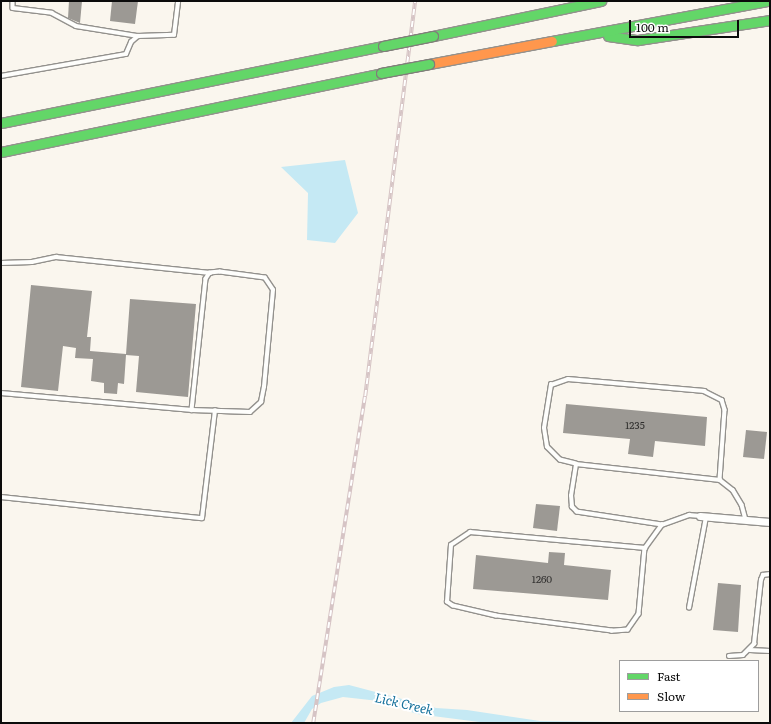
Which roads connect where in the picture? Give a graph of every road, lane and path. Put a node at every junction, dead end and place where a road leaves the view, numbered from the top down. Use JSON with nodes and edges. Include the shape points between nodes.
{"nodes":[{"id":1,"x":13,"y":1,"type":"edge"},
{"id":2,"x":178,"y":1,"type":"edge"},
{"id":3,"x":601,"y":1,"type":"edge"},
{"id":4,"x":768,"y":1,"type":"edge"},
{"id":5,"x":770,"y":20,"type":"edge"},
{"id":6,"x":596,"y":34,"type":"junction"},
{"id":7,"x":138,"y":36,"type":"junction"},
{"id":8,"x":1,"y":76,"type":"edge"},
{"id":9,"x":1,"y":123,"type":"edge"},
{"id":10,"x":1,"y":152,"type":"edge"},
{"id":11,"x":1,"y":263,"type":"edge"},
{"id":12,"x":210,"y":273,"type":"junction"},
{"id":13,"x":1,"y":393,"type":"edge"},
{"id":14,"x":192,"y":410,"type":"junction"},
{"id":15,"x":215,"y":411,"type":"junction"},
{"id":16,"x":576,"y":464,"type":"junction"},
{"id":17,"x":720,"y":480,"type":"junction"},
{"id":18,"x":1,"y":497,"type":"edge"},
{"id":19,"x":703,"y":516,"type":"junction"},
{"id":20,"x":746,"y":520,"type":"junction"},
{"id":21,"x":770,"y":522,"type":"edge"},
{"id":22,"x":662,"y":525,"type":"junction"},
{"id":23,"x":645,"y":548,"type":"junction"},
{"id":24,"x":770,"y":574,"type":"edge"},
{"id":25,"x":689,"y":608,"type":"dead end"},
{"id":26,"x":750,"y":650,"type":"junction"},
{"id":27,"x":770,"y":651,"type":"edge"},
{"id":28,"x":730,"y":656,"type":"dead end"}],
"edges":[{"from":1,"to":7,"type":"lane","via":[[13,8],[52,13],[76,26]]},
{"from":2,"to":7,"type":"lane","via":[[174,35]]},
{"from":3,"to":9,"type":"highway","bridge":true},
{"from":4,"to":6,"type":"highway"},
{"from":5,"to":6,"type":"highway","via":[[638,40]]},
{"from":6,"to":10,"type":"highway","bridge":true,"via":[[381,73]]},
{"from":7,"to":8,"type":"lane","via":[[131,42],[126,54]]},
{"from":11,"to":12,"type":"lane","via":[[32,262],[56,256]]},
{"from":12,"to":14,"type":"lane","via":[[206,279],[201,302]]},
{"from":12,"to":15,"type":"lane","via":[[265,278],[273,290],[261,402],[250,412]]},
{"from":13,"to":14,"type":"lane"},
{"from":14,"to":15,"type":"lane"},
{"from":15,"to":18,"type":"lane","via":[[202,518]]},
{"from":16,"to":17,"type":"lane"},
{"from":16,"to":17,"type":"lane","via":[[560,460],[547,447],[544,428],[551,385],[568,379],[704,391],[722,400],[726,410]]},
{"from":16,"to":22,"type":"lane","via":[[571,496],[572,507],[577,512]]},
{"from":17,"to":20,"type":"lane","via":[[732,490],[742,505]]},
{"from":19,"to":20,"type":"street"},
{"from":19,"to":22,"type":"lane","via":[[689,515]]},
{"from":19,"to":25,"type":"lane"},
{"from":20,"to":21,"type":"street"},
{"from":22,"to":23,"type":"lane"},
{"from":23,"to":23,"type":"lane","via":[[470,532],[451,545],[447,602],[453,606],[496,616],[612,631],[628,630],[639,614]]},
{"from":24,"to":26,"type":"lane","via":[[763,575],[760,580],[754,644]]},
{"from":26,"to":27,"type":"lane"},
{"from":26,"to":28,"type":"lane","via":[[743,655]]}]}
